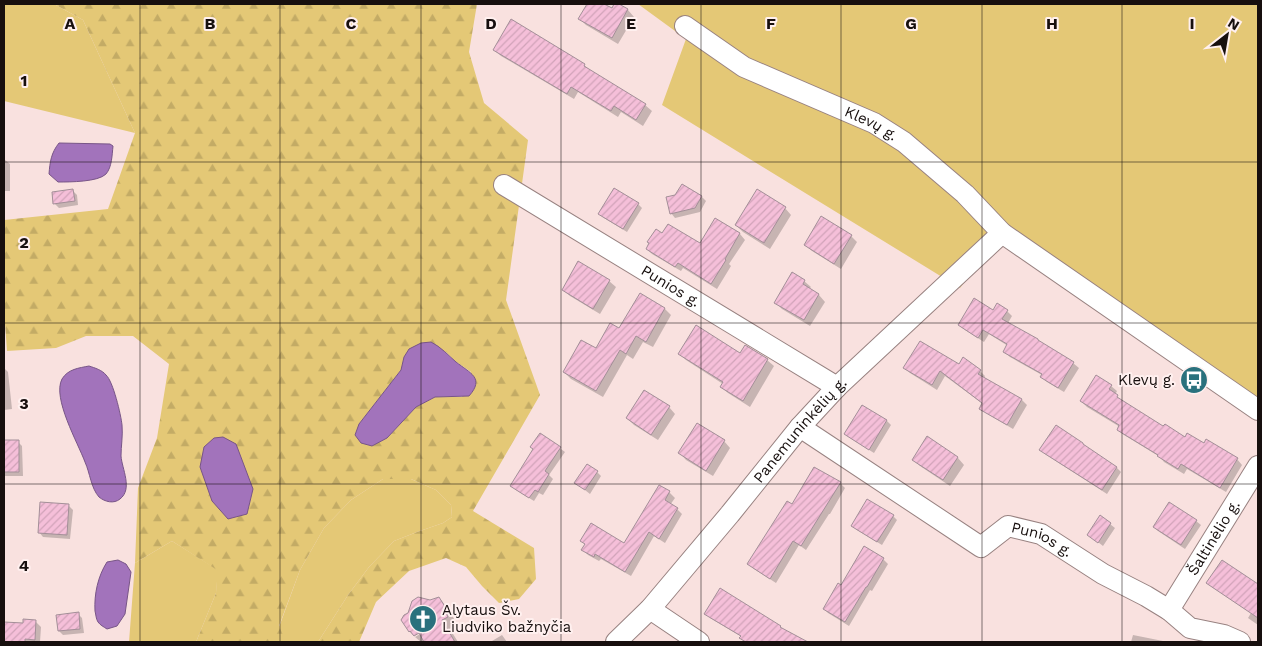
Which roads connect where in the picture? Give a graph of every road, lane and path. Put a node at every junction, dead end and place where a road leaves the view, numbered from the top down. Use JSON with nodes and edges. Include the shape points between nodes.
{"nodes":[{"id":1,"x":685,"y":26,"type":"dead end"},
{"id":2,"x":504,"y":185,"type":"dead end"},
{"id":3,"x":1002,"y":233,"type":"junction"},
{"id":4,"x":837,"y":387,"type":"junction"},
{"id":5,"x":1258,"y":410,"type":"edge"},
{"id":6,"x":800,"y":427,"type":"junction"},
{"id":7,"x":1258,"y":466,"type":"edge"},
{"id":8,"x":650,"y":609,"type":"junction"},
{"id":9,"x":1169,"y":610,"type":"junction"},
{"id":10,"x":1191,"y":635,"type":"edge"},
{"id":11,"x":616,"y":642,"type":"edge"},
{"id":12,"x":699,"y":642,"type":"edge"},
{"id":13,"x":1240,"y":642,"type":"edge"}],
"edges":[{"from":1,"to":3,"type":"street","name":"Klevų g.","via":[[744,67],[874,122],[904,142],[965,194]]},
{"from":2,"to":4,"type":"street","name":"Punios g."},
{"from":3,"to":4,"type":"street","name":"Panemuninkėlių g."},
{"from":3,"to":5,"type":"street","name":"Klevų g."},
{"from":4,"to":6,"type":"street","name":"Panemuninkėlių g."},
{"from":6,"to":8,"type":"street","name":"Panemuninkėlių g."},
{"from":6,"to":9,"type":"street","name":"Punios g.","via":[[981,547],[1008,526],[1041,534],[1103,574]]},
{"from":7,"to":9,"type":"street","name":"Šaltinėlio g."},
{"from":8,"to":11,"type":"street","name":"Panemuninkėlių g."},
{"from":8,"to":12,"type":"street"},
{"from":9,"to":10,"type":"street","name":"Punios g."},
{"from":10,"to":13,"type":"street","name":"Punios g.","via":[[1224,635]]}]}
